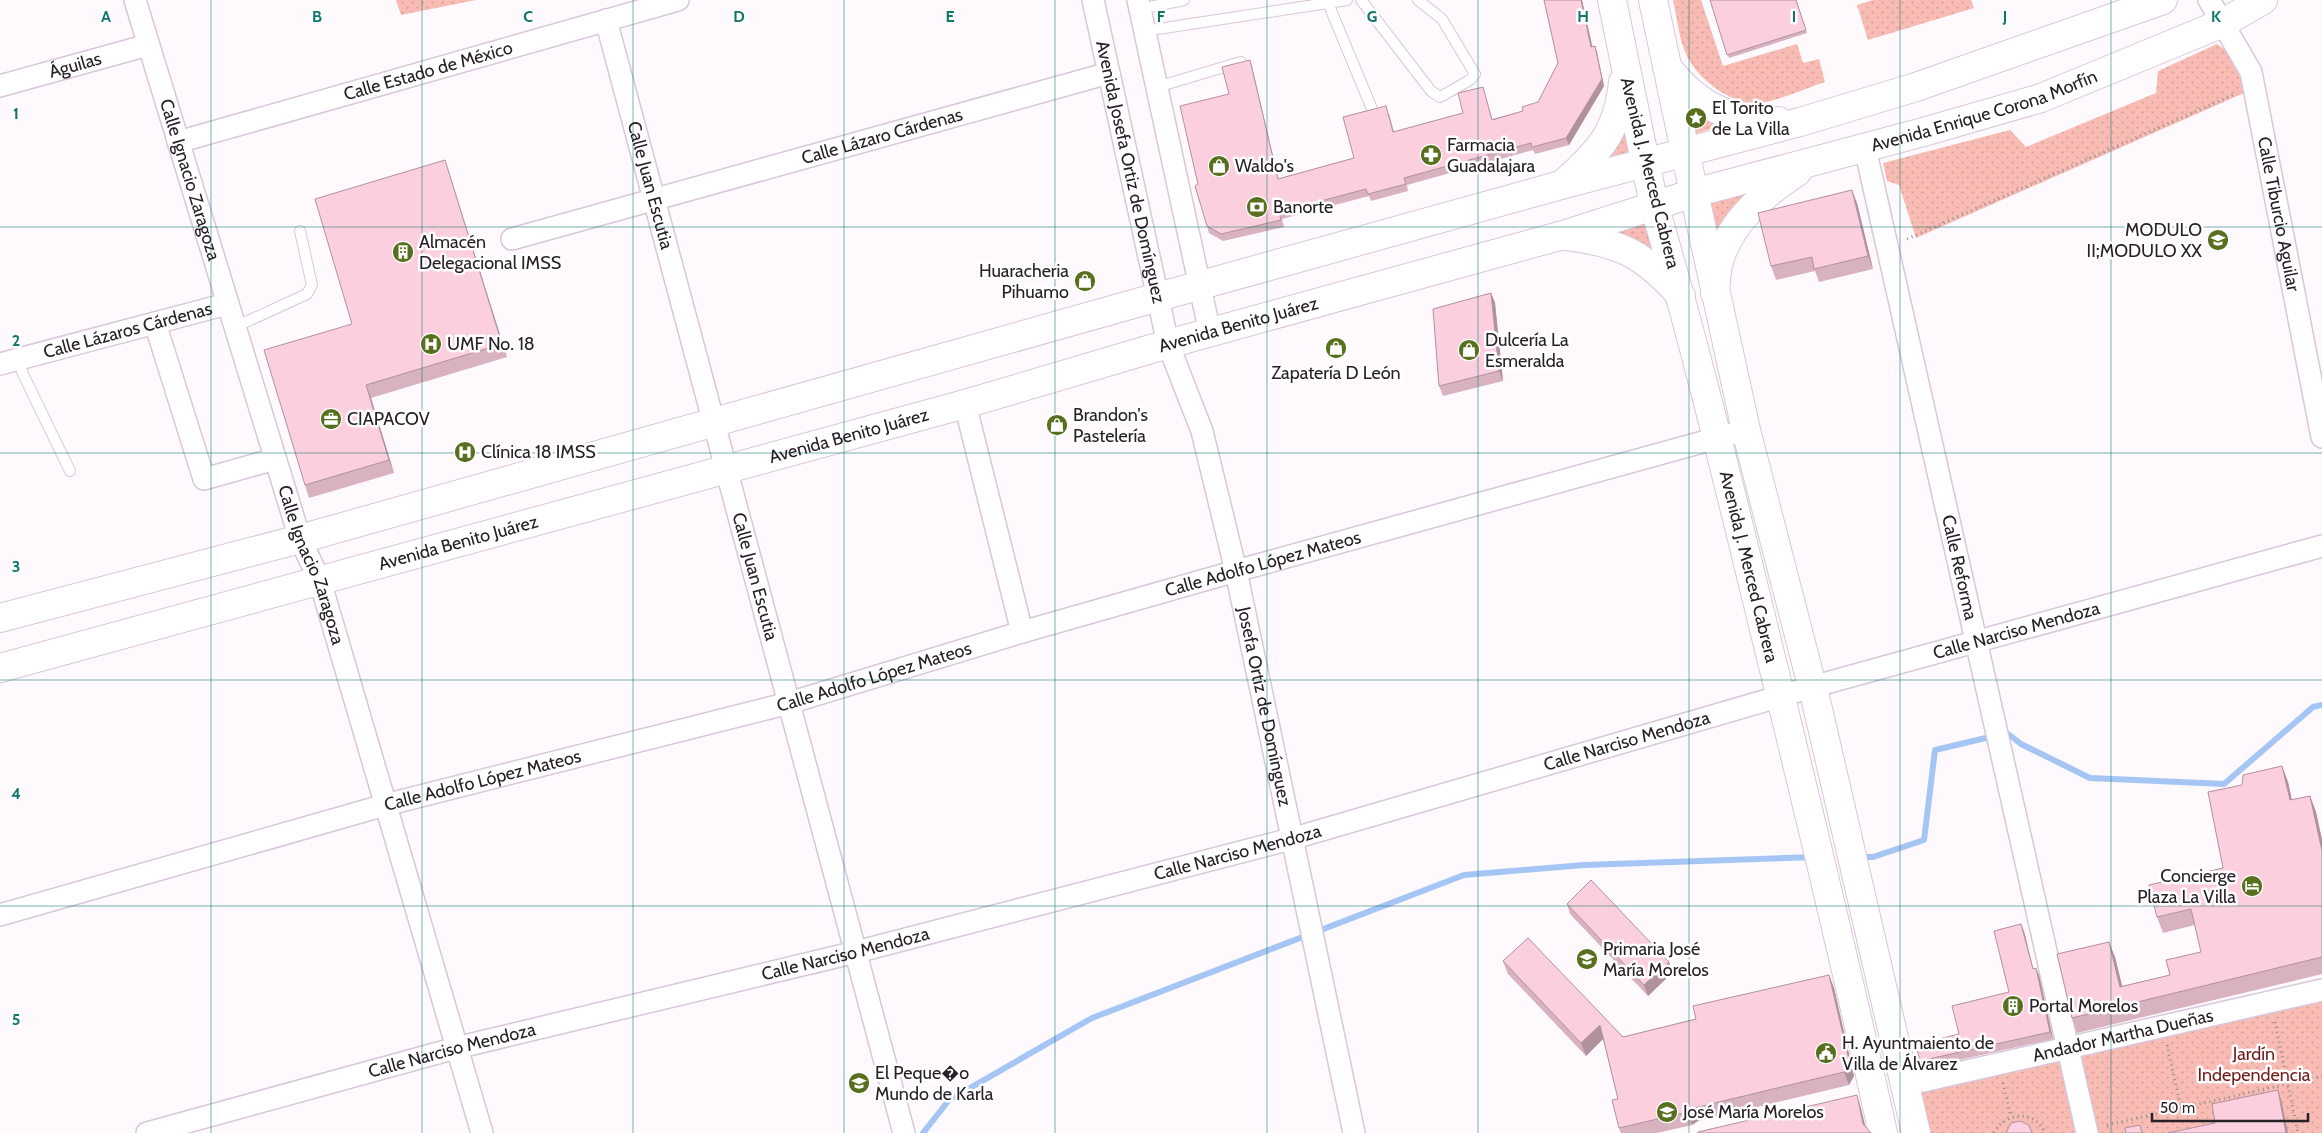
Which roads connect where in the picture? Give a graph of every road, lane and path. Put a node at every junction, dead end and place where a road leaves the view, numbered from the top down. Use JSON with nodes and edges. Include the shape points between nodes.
{"nodes":[{"id":1,"x":134,"y":0,"type":"edge"},
{"id":2,"x":678,"y":0,"type":"edge"},
{"id":3,"x":1093,"y":0,"type":"edge"},
{"id":4,"x":1184,"y":0,"type":"edge"},
{"id":5,"x":1347,"y":0,"type":"edge"},
{"id":6,"x":1361,"y":0,"type":"edge"},
{"id":7,"x":1418,"y":0,"type":"edge"},
{"id":8,"x":1612,"y":0,"type":"edge"},
{"id":9,"x":1654,"y":0,"type":"edge"},
{"id":10,"x":2163,"y":0,"type":"edge"},
{"id":11,"x":2209,"y":0,"type":"edge"},
{"id":12,"x":2263,"y":0,"type":"edge"},
{"id":13,"x":1328,"y":3,"type":"junction"},
{"id":14,"x":1139,"y":5,"type":"edge"},
{"id":15,"x":606,"y":20,"type":"junction"},
{"id":16,"x":2223,"y":23,"type":"junction"},
{"id":17,"x":1145,"y":31,"type":"junction"},
{"id":18,"x":148,"y":45,"type":"junction"},
{"id":19,"x":1241,"y":62,"type":"edge"},
{"id":20,"x":1667,"y":67,"type":"junction"},
{"id":21,"x":1625,"y":68,"type":"junction"},
{"id":22,"x":1109,"y":73,"type":"junction"},
{"id":23,"x":0,"y":86,"type":"edge"},
{"id":24,"x":1157,"y":87,"type":"junction"},
{"id":25,"x":2240,"y":92,"type":"dead end"},
{"id":26,"x":1372,"y":109,"type":"edge"},
{"id":27,"x":1800,"y":122,"type":"junction"},
{"id":28,"x":178,"y":142,"type":"junction"},
{"id":29,"x":1865,"y":148,"type":"junction"},
{"id":30,"x":1686,"y":153,"type":"junction"},
{"id":31,"x":1814,"y":161,"type":"junction"},
{"id":32,"x":1646,"y":163,"type":"junction"},
{"id":33,"x":1561,"y":185,"type":"junction"},
{"id":34,"x":1694,"y":193,"type":"junction"},
{"id":35,"x":654,"y":199,"type":"junction"},
{"id":36,"x":1654,"y":205,"type":"junction"},
{"id":37,"x":300,"y":231,"type":"dead end"},
{"id":38,"x":1562,"y":235,"type":"junction"},
{"id":39,"x":512,"y":239,"type":"dead end"},
{"id":40,"x":1888,"y":248,"type":"junction"},
{"id":41,"x":1200,"y":286,"type":"junction"},
{"id":42,"x":1714,"y":293,"type":"junction"},
{"id":43,"x":1681,"y":296,"type":"junction"},
{"id":44,"x":1158,"y":297,"type":"junction"},
{"id":45,"x":227,"y":304,"type":"junction"},
{"id":46,"x":155,"y":323,"type":"junction"},
{"id":47,"x":234,"y":327,"type":"junction"},
{"id":48,"x":1210,"y":333,"type":"junction"},
{"id":49,"x":1168,"y":344,"type":"junction"},
{"id":50,"x":9,"y":362,"type":"edge"},
{"id":51,"x":965,"y":404,"type":"junction"},
{"id":52,"x":713,"y":421,"type":"junction"},
{"id":53,"x":1746,"y":430,"type":"junction"},
{"id":54,"x":1717,"y":437,"type":"junction"},
{"id":55,"x":2322,"y":437,"type":"edge"},
{"id":56,"x":275,"y":460,"type":"junction"},
{"id":57,"x":726,"y":468,"type":"junction"},
{"id":58,"x":70,"y":471,"type":"dead end"},
{"id":59,"x":300,"y":539,"type":"junction"},
{"id":60,"x":2322,"y":546,"type":"edge"},
{"id":61,"x":1236,"y":571,"type":"junction"},
{"id":62,"x":320,"y":581,"type":"junction"},
{"id":63,"x":0,"y":618,"type":"edge"},
{"id":64,"x":1022,"y":632,"type":"junction"},
{"id":65,"x":1976,"y":642,"type":"junction"},
{"id":66,"x":0,"y":668,"type":"edge"},
{"id":67,"x":1812,"y":687,"type":"junction"},
{"id":68,"x":1781,"y":697,"type":"junction"},
{"id":69,"x":789,"y":703,"type":"junction"},
{"id":70,"x":385,"y":805,"type":"junction"},
{"id":71,"x":1291,"y":839,"type":"junction"},
{"id":72,"x":1852,"y":855,"type":"junction"},
{"id":73,"x":1821,"y":861,"type":"junction"},
{"id":74,"x":0,"y":915,"type":"edge"},
{"id":75,"x":856,"y":952,"type":"junction"},
{"id":76,"x":2322,"y":990,"type":"edge"},
{"id":77,"x":2270,"y":1002,"type":"junction"},
{"id":78,"x":2163,"y":1026,"type":"junction"},
{"id":79,"x":456,"y":1048,"type":"junction"},
{"id":80,"x":2068,"y":1048,"type":"junction"},
{"id":81,"x":1998,"y":1064,"type":"junction"},
{"id":82,"x":2322,"y":1076,"type":"edge"},
{"id":83,"x":1923,"y":1081,"type":"dead end"},
{"id":84,"x":2288,"y":1084,"type":"junction"},
{"id":85,"x":2180,"y":1108,"type":"junction"},
{"id":86,"x":2011,"y":1117,"type":"junction"},
{"id":87,"x":2087,"y":1131,"type":"edge"},
{"id":88,"x":147,"y":1133,"type":"edge"},
{"id":89,"x":482,"y":1133,"type":"edge"},
{"id":90,"x":904,"y":1133,"type":"edge"},
{"id":91,"x":1354,"y":1133,"type":"edge"},
{"id":92,"x":1883,"y":1133,"type":"edge"},
{"id":93,"x":1916,"y":1133,"type":"edge"},
{"id":94,"x":1994,"y":1133,"type":"edge"},
{"id":95,"x":2045,"y":1133,"type":"edge"},
{"id":96,"x":2298,"y":1133,"type":"edge"}],
"edges":[{"from":1,"to":18,"type":"street","name":"Calle Ignacio Zaragoza"},
{"from":2,"to":15,"type":"street","name":"Calle Estado de México"},
{"from":3,"to":22,"type":"street","name":"Avenida Josefa Ortiz de Domínguez"},
{"from":4,"to":14,"type":"lane"},
{"from":5,"to":13,"type":"lane"},
{"from":6,"to":7,"type":"lane","via":[[1431,91],[1440,97],[1475,74],[1442,19]]},
{"from":8,"to":21,"type":"main road","name":"Avenida J. Merced Cabrera"},
{"from":9,"to":20,"type":"main road","name":"Avenida J. Merced Cabrera"},
{"from":10,"to":27,"type":"main road","via":[[1916,87]]},
{"from":11,"to":16,"type":"street","name":"Calle Tiburcio Aguilar"},
{"from":12,"to":16,"type":"main road","name":"Avenida Enrique Corona Morfín"},
{"from":13,"to":17,"type":"lane"},
{"from":13,"to":26,"type":"lane"},
{"from":14,"to":17,"type":"street"},
{"from":15,"to":28,"type":"street","name":"Calle Estado de México"},
{"from":15,"to":35,"type":"street","name":"Calle Juan Escutia"},
{"from":16,"to":29,"type":"main road","name":"Avenida Enrique Corona Morfín","via":[[2041,98]]},
{"from":16,"to":55,"type":"street","name":"Calle Tiburcio Aguilar","via":[[2251,72]]},
{"from":17,"to":24,"type":"street"},
{"from":18,"to":23,"type":"street","name":"Águilas"},
{"from":18,"to":28,"type":"street","name":"Calle Ignacio Zaragoza"},
{"from":19,"to":24,"type":"lane"},
{"from":20,"to":27,"type":"main road","via":[[1682,86],[1711,108],[1742,119]]},
{"from":20,"to":30,"type":"main road","name":"Avenida J. Merced Cabrera"},
{"from":21,"to":32,"type":"main road","name":"Avenida J. Merced Cabrera"},
{"from":21,"to":33,"type":"main road","via":[[1622,97],[1614,124],[1595,155]]},
{"from":22,"to":35,"type":"street","name":"Calle Lázaro Cárdenas"},
{"from":22,"to":44,"type":"street","name":"Avenida Josefa Ortiz de Domínguez"},
{"from":24,"to":41,"type":"street"},
{"from":25,"to":40,"type":"path"},
{"from":27,"to":30,"type":"main road"},
{"from":28,"to":45,"type":"street","name":"Calle Ignacio Zaragoza"},
{"from":29,"to":31,"type":"main road","name":"Avenida Enrique Corona Morfín"},
{"from":29,"to":40,"type":"street","name":"Calle Reforma"},
{"from":30,"to":32,"type":"main road"},
{"from":30,"to":34,"type":"main road","name":"Avenida J. Merced Cabrera"},
{"from":31,"to":34,"type":"main road","name":"Avenida Enrique Corona Morfín"},
{"from":31,"to":42,"type":"main road","via":[[1762,196],[1738,223],[1719,259]]},
{"from":32,"to":33,"type":"main road"},
{"from":32,"to":36,"type":"main road","name":"Avenida J. Merced Cabrera"},
{"from":33,"to":41,"type":"main road"},
{"from":34,"to":36,"type":"main road","name":"Avenida Benito Juárez"},
{"from":34,"to":42,"type":"main road","name":"Avenida J. Merced Cabrera"},
{"from":35,"to":39,"type":"street","name":"Calle Lázaro Cárdenas"},
{"from":35,"to":52,"type":"street","name":"Calle Juan Escutia"},
{"from":36,"to":38,"type":"main road","name":"Avenida Benito Juárez"},
{"from":36,"to":43,"type":"main road","name":"Avenida J. Merced Cabrera"},
{"from":37,"to":47,"type":"lane","via":[[312,285],[307,294]]},
{"from":38,"to":43,"type":"main road","via":[[1592,239],[1631,251],[1660,272]]},
{"from":38,"to":48,"type":"main road","name":"Avenida Benito Juárez"},
{"from":40,"to":65,"type":"street","name":"Calle Reforma"},
{"from":41,"to":44,"type":"main road"},
{"from":41,"to":48,"type":"street"},
{"from":42,"to":53,"type":"main road","name":"Avenida J. Merced Cabrera"},
{"from":43,"to":54,"type":"main road","name":"Avenida J. Merced Cabrera"},
{"from":44,"to":49,"type":"street","name":"Avenida Josefa Ortiz de Domínguez"},
{"from":44,"to":52,"type":"main road"},
{"from":45,"to":46,"type":"street","name":"Calle Lázaros Cárdenas"},
{"from":45,"to":47,"type":"street","name":"Calle Ignacio Zaragoza"},
{"from":46,"to":50,"type":"street","name":"Calle Lázaros Cárdenas"},
{"from":46,"to":56,"type":"street","via":[[204,479]]},
{"from":47,"to":56,"type":"street","name":"Calle Ignacio Zaragoza"},
{"from":48,"to":49,"type":"main road","name":"Avenida Benito Juárez"},
{"from":49,"to":51,"type":"main road","name":"Avenida Benito Juárez"},
{"from":49,"to":61,"type":"street","name":"Josefa Ortiz de Domínguez","via":[[1202,432]]},
{"from":50,"to":58,"type":"lane","via":[[23,374]]},
{"from":51,"to":57,"type":"main road","name":"Avenida Benito Juárez"},
{"from":51,"to":64,"type":"street"},
{"from":52,"to":57,"type":"street","name":"Calle Juan Escutia"},
{"from":52,"to":59,"type":"main road"},
{"from":53,"to":54,"type":"street","name":"Calle Adolfo López Mateos"},
{"from":53,"to":67,"type":"main road","name":"Avenida J. Merced Cabrera"},
{"from":54,"to":61,"type":"street","name":"Calle Adolfo López Mateos"},
{"from":54,"to":68,"type":"main road","name":"Avenida J. Merced Cabrera"},
{"from":56,"to":59,"type":"street","name":"Calle Ignacio Zaragoza"},
{"from":57,"to":62,"type":"main road","name":"Avenida Benito Juárez"},
{"from":57,"to":69,"type":"street","name":"Calle Juan Escutia"},
{"from":59,"to":62,"type":"street","name":"Calle Ignacio Zaragoza"},
{"from":59,"to":63,"type":"main road"},
{"from":60,"to":65,"type":"street","name":"Calle Narciso Mendoza"},
{"from":61,"to":64,"type":"street","name":"Calle Adolfo López Mateos"},
{"from":61,"to":71,"type":"street","name":"Josefa Ortiz de Domínguez"},
{"from":62,"to":66,"type":"main road","name":"Avenida Benito Juárez"},
{"from":62,"to":70,"type":"street","name":"Calle Ignacio Zaragoza"},
{"from":64,"to":69,"type":"street","name":"Calle Adolfo López Mateos"},
{"from":65,"to":67,"type":"street","name":"Calle Narciso Mendoza"},
{"from":65,"to":80,"type":"street","name":"Calle Reforma"},
{"from":67,"to":68,"type":"street","name":"Calle Narciso Mendoza"},
{"from":67,"to":72,"type":"main road","name":"Avenida J. Merced Cabrera"},
{"from":68,"to":71,"type":"street","name":"Calle Narciso Mendoza"},
{"from":68,"to":73,"type":"main road","name":"Avenida J. Merced Cabrera"},
{"from":69,"to":70,"type":"street","name":"Calle Adolfo López Mateos"},
{"from":69,"to":75,"type":"street","name":"Calle Juan Escutia"},
{"from":70,"to":74,"type":"street","name":"Calle Adolfo López Mateos"},
{"from":70,"to":79,"type":"street","name":"Calle Ignacio Zaragoza"},
{"from":71,"to":75,"type":"street","name":"Calle Narciso Mendoza"},
{"from":71,"to":91,"type":"street","name":"Josefa Ortiz de Domínguez"},
{"from":72,"to":73,"type":"main road"},
{"from":72,"to":93,"type":"main road","name":"Avenida J. Merced Cabrera"},
{"from":73,"to":92,"type":"main road","name":"Avenida J. Merced Cabrera","via":[[1864,1094]]},
{"from":75,"to":79,"type":"street","name":"Calle Narciso Mendoza"},
{"from":75,"to":90,"type":"street","name":"Calle Juan Escutia"},
{"from":76,"to":77,"type":"street","name":"Andador Martha Dueñas"},
{"from":77,"to":78,"type":"street","name":"Andador Martha Dueñas"},
{"from":77,"to":84,"type":"path"},
{"from":78,"to":80,"type":"street","name":"Andador Martha Dueñas"},
{"from":78,"to":85,"type":"path"},
{"from":79,"to":88,"type":"street","name":"Calle Narciso Mendoza"},
{"from":79,"to":89,"type":"street","name":"Calle Ignacio Zaragoza"},
{"from":80,"to":81,"type":"street","name":"Andador Martha Dueñas"},
{"from":80,"to":87,"type":"street","name":"Calle Reforma"},
{"from":81,"to":83,"type":"street","name":"Andador Martha Dueñas"},
{"from":81,"to":86,"type":"path"},
{"from":82,"to":84,"type":"path"},
{"from":84,"to":85,"type":"path"},
{"from":84,"to":96,"type":"path"},
{"from":85,"to":87,"type":"path"},
{"from":86,"to":94,"type":"path","via":[[2004,1120]]},
{"from":86,"to":95,"type":"path","via":[[2030,1118]]}]}
